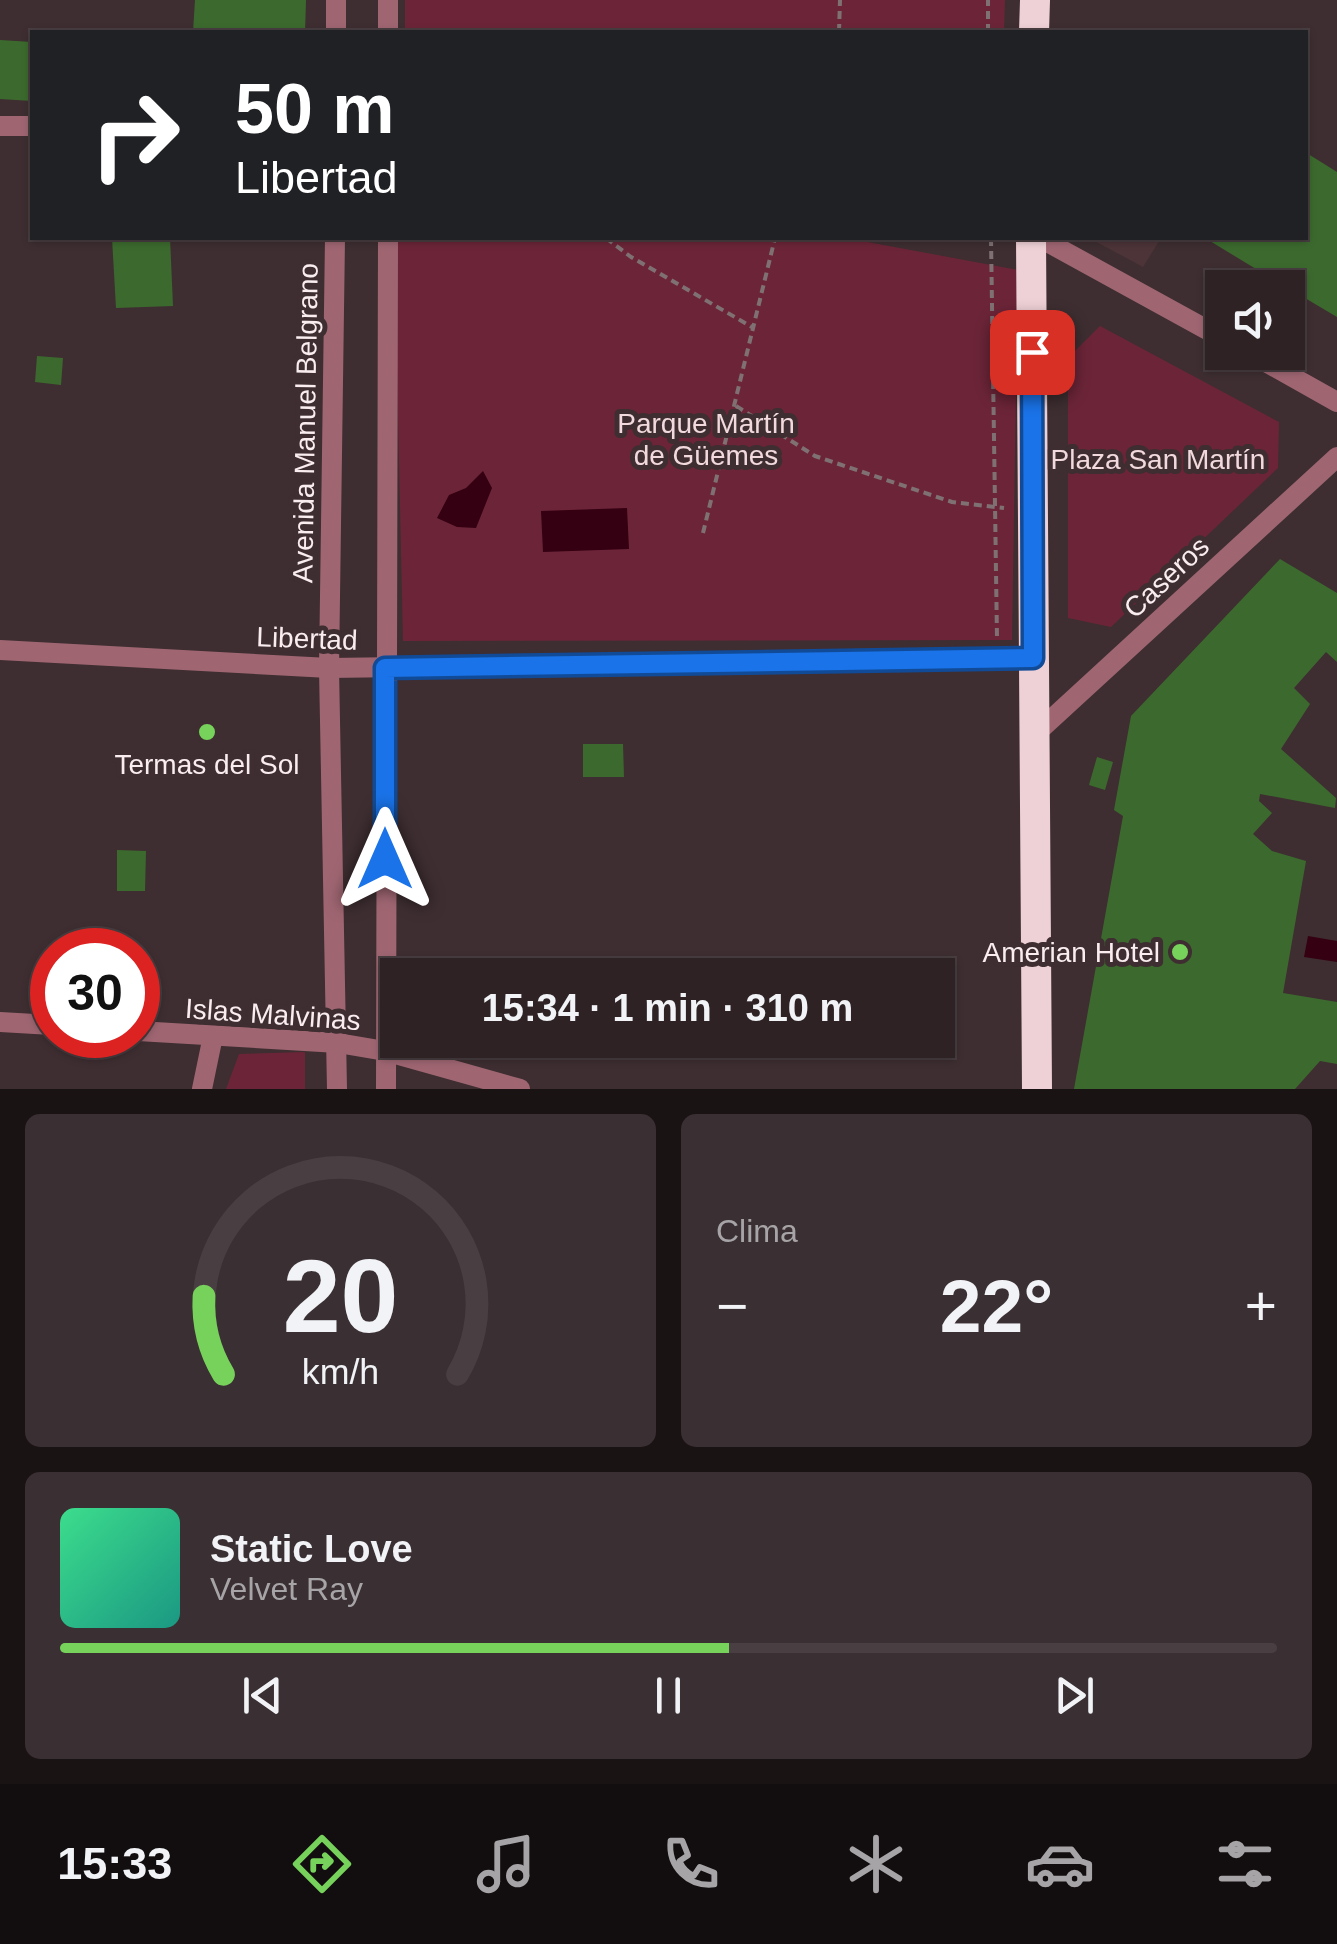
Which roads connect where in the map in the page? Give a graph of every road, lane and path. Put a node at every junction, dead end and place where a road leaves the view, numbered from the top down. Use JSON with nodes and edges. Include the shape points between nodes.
{"nodes":[{"id":1,"x":336,"y":0,"type":"edge"},
{"id":2,"x":388,"y":0,"type":"edge"},
{"id":3,"x":840,"y":0,"type":"edge"},
{"id":4,"x":988,"y":0,"type":"edge"},
{"id":5,"x":1034,"y":0,"type":"edge"},
{"id":6,"x":336,"y":30,"type":"edge"},
{"id":7,"x":388,"y":30,"type":"edge"},
{"id":8,"x":839,"y":30,"type":"edge"},
{"id":9,"x":988,"y":30,"type":"edge"},
{"id":10,"x":1034,"y":30,"type":"edge"},
{"id":11,"x":0,"y":126,"type":"edge"},
{"id":12,"x":30,"y":126,"type":"edge"},
{"id":13,"x":334,"y":240,"type":"edge"},
{"id":14,"x":388,"y":240,"type":"edge"},
{"id":15,"x":609,"y":240,"type":"edge"},
{"id":16,"x":775,"y":240,"type":"edge"},
{"id":17,"x":991,"y":240,"type":"edge"},
{"id":18,"x":1031,"y":240,"type":"edge"},
{"id":19,"x":1044,"y":240,"type":"edge"},
{"id":20,"x":752,"y":327,"type":"junction"},
{"id":21,"x":1205,"y":329,"type":"edge"},
{"id":22,"x":1280,"y":370,"type":"edge"},
{"id":23,"x":1337,"y":402,"type":"edge"},
{"id":24,"x":736,"y":406,"type":"junction"},
{"id":25,"x":1337,"y":458,"type":"edge"},
{"id":26,"x":994,"y":507,"type":"junction"},
{"id":27,"x":1014,"y":510,"type":"dead end"},
{"id":28,"x":703,"y":533,"type":"dead end"},
{"id":29,"x":998,"y":640,"type":"dead end"},
{"id":30,"x":0,"y":650,"type":"edge"},
{"id":31,"x":1033,"y":658,"type":"junction"},
{"id":32,"x":329,"y":668,"type":"junction"},
{"id":33,"x":385,"y":668,"type":"junction"},
{"id":34,"x":1032,"y":738,"type":"junction"},
{"id":35,"x":385,"y":958,"type":"edge"},
{"id":36,"x":0,"y":1022,"type":"edge"},
{"id":37,"x":30,"y":1024,"type":"edge"},
{"id":38,"x":160,"y":1032,"type":"edge"},
{"id":39,"x":213,"y":1036,"type":"junction"},
{"id":40,"x":338,"y":1042,"type":"junction"},
{"id":41,"x":380,"y":1050,"type":"edge"},
{"id":42,"x":385,"y":1058,"type":"edge"},
{"id":43,"x":410,"y":1058,"type":"edge"},
{"id":44,"x":202,"y":1089,"type":"edge"},
{"id":45,"x":337,"y":1089,"type":"edge"},
{"id":46,"x":386,"y":1089,"type":"edge"},
{"id":47,"x":520,"y":1089,"type":"edge"},
{"id":48,"x":1038,"y":1089,"type":"edge"}],
"edges":[{"from":1,"to":6,"type":"street"},
{"from":2,"to":7,"type":"street"},
{"from":3,"to":8,"type":"path"},
{"from":4,"to":9,"type":"path"},
{"from":5,"to":10,"type":"highway"},
{"from":11,"to":12,"type":"street"},
{"from":13,"to":32,"type":"street","name":"Avenida Manuel Belgrano"},
{"from":14,"to":33,"type":"street"},
{"from":15,"to":20,"type":"path"},
{"from":16,"to":20,"type":"path"},
{"from":17,"to":26,"type":"path"},
{"from":18,"to":31,"type":"highway"},
{"from":19,"to":21,"type":"street"},
{"from":20,"to":24,"type":"path"},
{"from":22,"to":23,"type":"street"},
{"from":24,"to":26,"type":"path","via":[[814,456],[952,502]]},
{"from":24,"to":28,"type":"path"},
{"from":25,"to":34,"type":"street","name":"Caseros"},
{"from":26,"to":27,"type":"path"},
{"from":26,"to":29,"type":"path"},
{"from":30,"to":32,"type":"street","name":"Libertad"},
{"from":31,"to":33,"type":"street","name":"Libertad"},
{"from":31,"to":34,"type":"highway"},
{"from":32,"to":33,"type":"street","name":"Libertad"},
{"from":32,"to":40,"type":"street","name":"Avenida Manuel Belgrano"},
{"from":33,"to":35,"type":"street"},
{"from":34,"to":48,"type":"highway","via":[[1040,890]]},
{"from":36,"to":37,"type":"street"},
{"from":38,"to":39,"type":"street","name":"Islas Malvinas"},
{"from":39,"to":40,"type":"street","name":"Islas Malvinas"},
{"from":39,"to":44,"type":"street"},
{"from":40,"to":41,"type":"street","name":"Islas Malvinas"},
{"from":40,"to":45,"type":"street","name":"Avenida Manuel Belgrano"},
{"from":42,"to":46,"type":"street"},
{"from":43,"to":47,"type":"street","name":"Islas Malvinas"}]}
